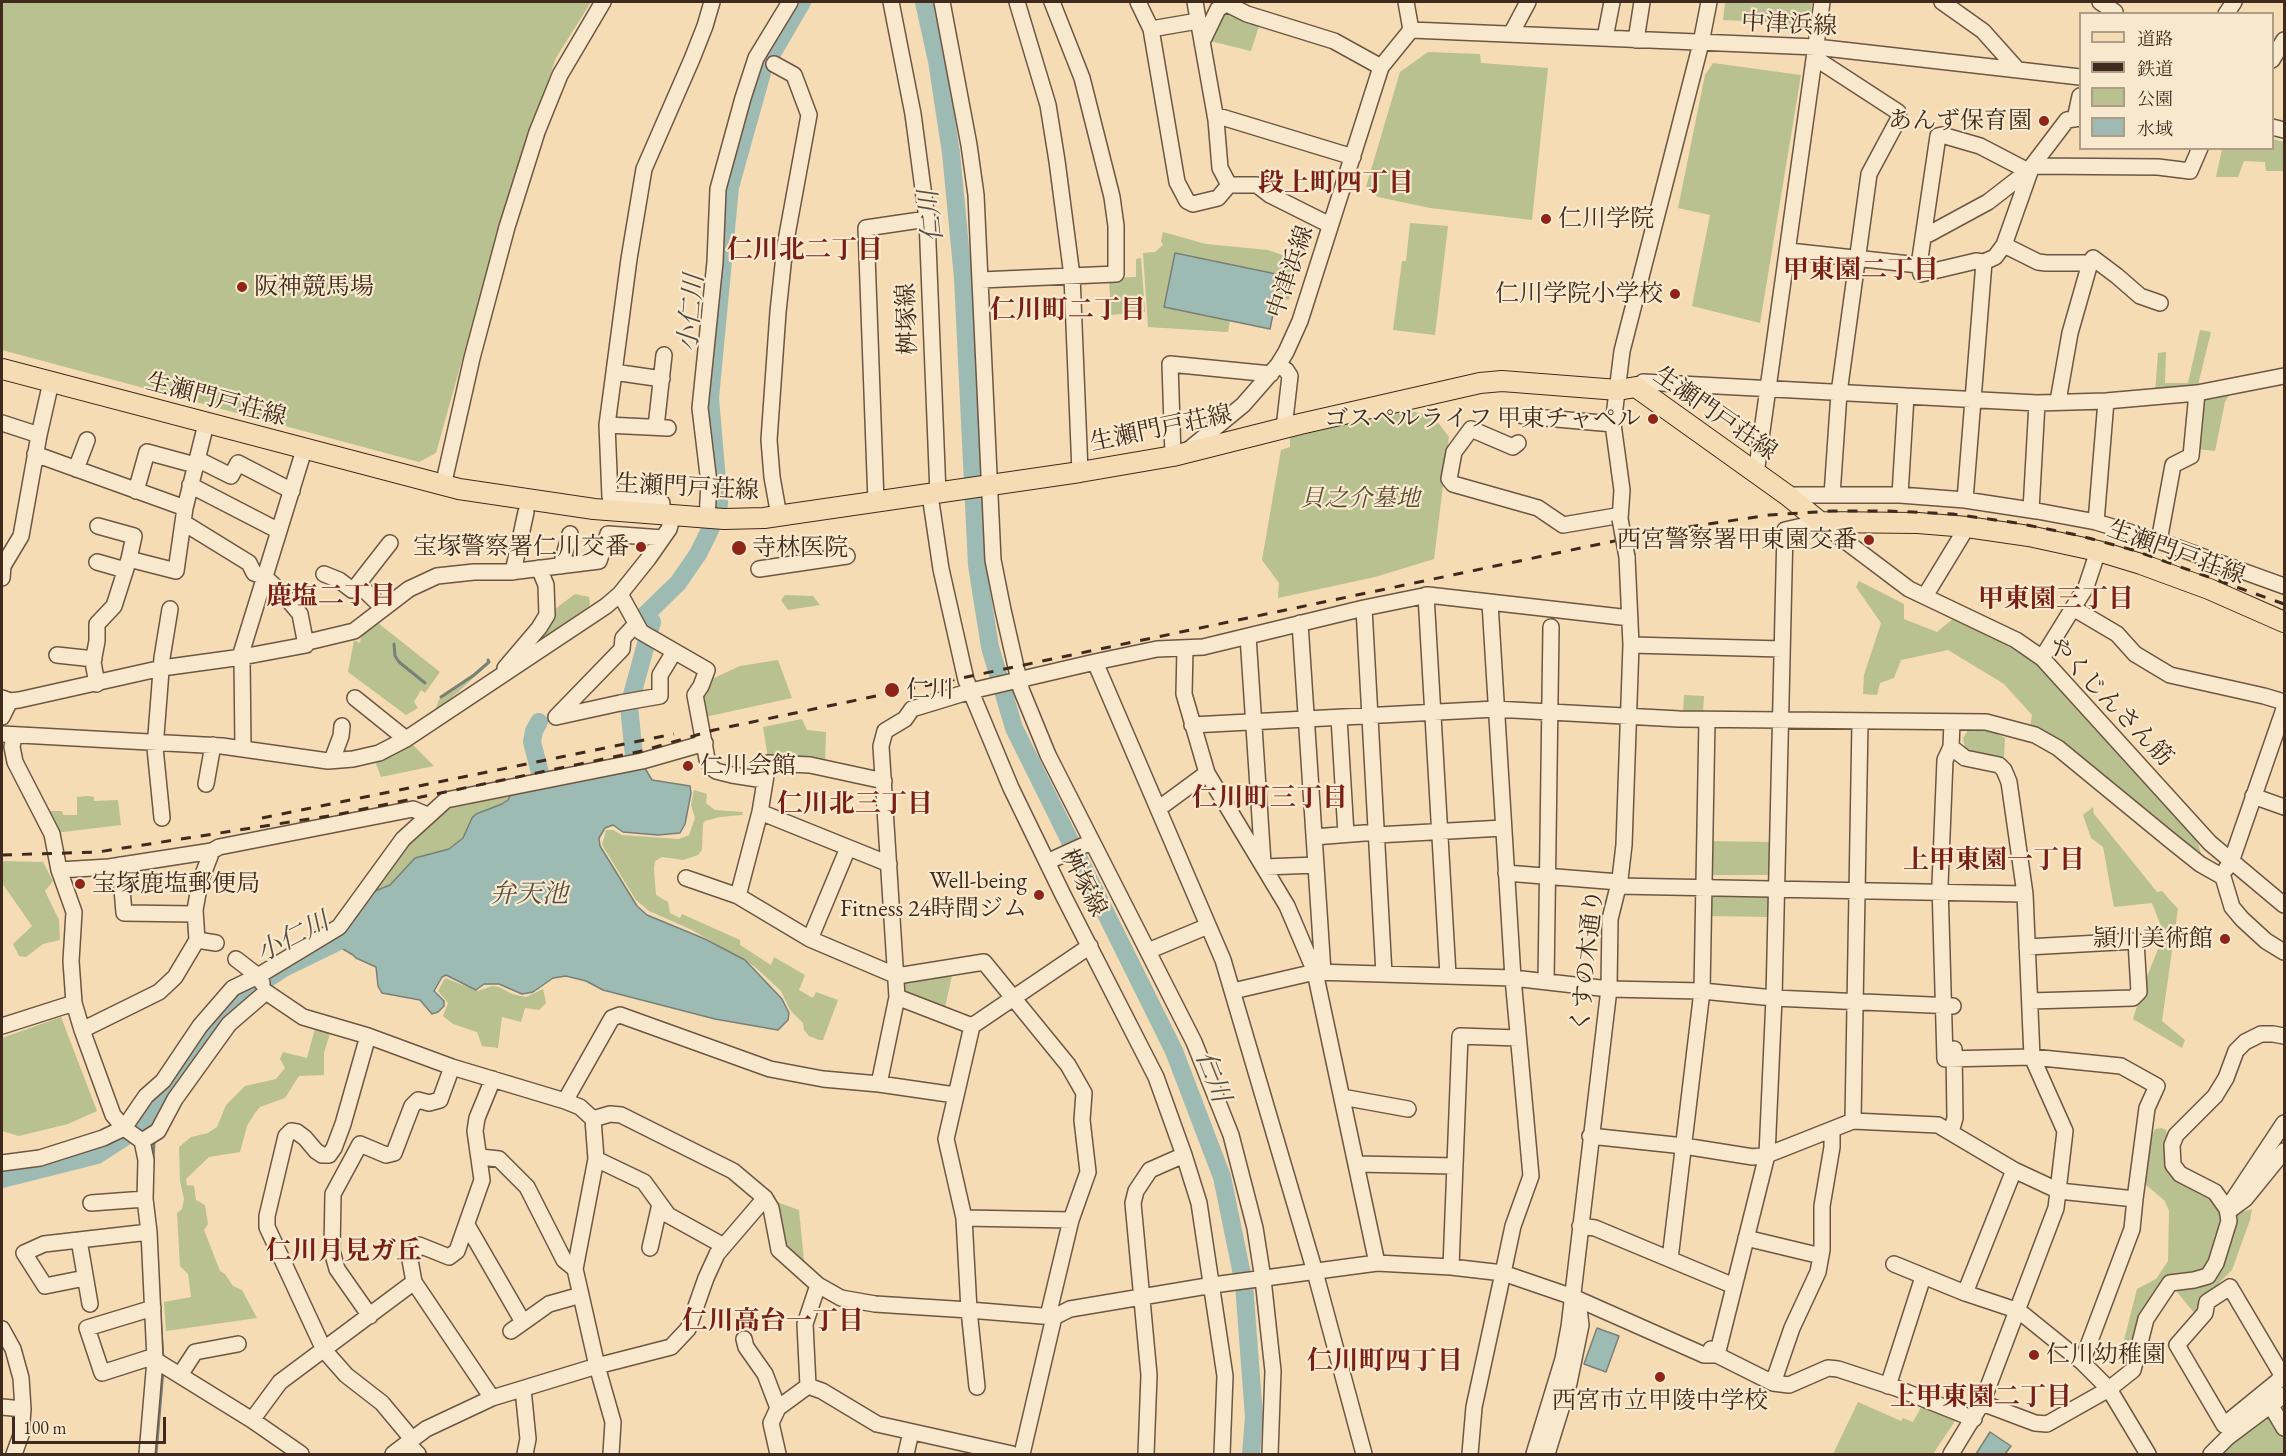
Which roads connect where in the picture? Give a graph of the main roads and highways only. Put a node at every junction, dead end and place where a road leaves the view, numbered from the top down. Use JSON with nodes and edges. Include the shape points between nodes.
{"nodes":[{"id":1,"x":2,"y":369,"type":"edge"},
{"id":2,"x":2284,"y":622,"type":"edge"}],
"edges":[{"from":1,"to":2,"type":"main road","name":"生瀬門戸荘線","via":[[443,486],[594,509],[716,518],[779,516],[1080,472],[1179,454],[1219,436],[1284,428],[1480,383],[1627,388],[1787,495],[1820,522],[1918,523],[2029,536],[2141,564]]}]}
